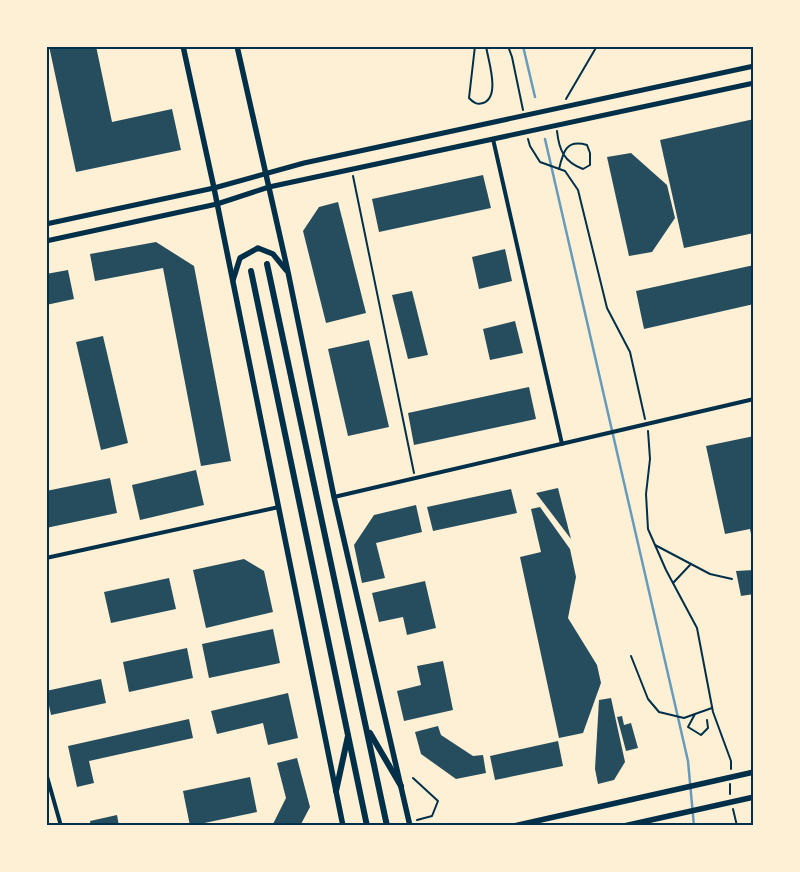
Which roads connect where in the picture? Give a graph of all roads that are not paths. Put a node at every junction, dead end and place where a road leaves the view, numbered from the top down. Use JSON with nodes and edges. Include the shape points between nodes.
{"nodes":[{"id":1,"x":183,"y":46,"type":"edge"},
{"id":2,"x":237,"y":46,"type":"edge"},
{"id":3,"x":754,"y":66,"type":"edge"},
{"id":4,"x":754,"y":82,"type":"edge"},
{"id":5,"x":493,"y":139,"type":"junction"},
{"id":6,"x":265,"y":173,"type":"junction"},
{"id":7,"x":269,"y":187,"type":"junction"},
{"id":8,"x":214,"y":188,"type":"junction"},
{"id":9,"x":217,"y":204,"type":"junction"},
{"id":10,"x":46,"y":224,"type":"edge"},
{"id":11,"x":46,"y":241,"type":"edge"},
{"id":12,"x":267,"y":264,"type":"dead end"},
{"id":13,"x":251,"y":271,"type":"dead end"},
{"id":14,"x":288,"y":272,"type":"junction"},
{"id":15,"x":233,"y":281,"type":"junction"},
{"id":16,"x":754,"y":399,"type":"edge"},
{"id":17,"x":562,"y":444,"type":"junction"},
{"id":18,"x":334,"y":496,"type":"junction"},
{"id":19,"x":279,"y":507,"type":"junction"},
{"id":20,"x":46,"y":558,"type":"edge"},
{"id":21,"x":366,"y":728,"type":"junction"},
{"id":22,"x":349,"y":733,"type":"junction"},
{"id":23,"x":754,"y":772,"type":"edge"},
{"id":24,"x":46,"y":773,"type":"edge"},
{"id":25,"x":401,"y":786,"type":"junction"},
{"id":26,"x":336,"y":791,"type":"junction"},
{"id":27,"x":754,"y":797,"type":"edge"},
{"id":28,"x":61,"y":826,"type":"edge"},
{"id":29,"x":343,"y":826,"type":"edge"},
{"id":30,"x":367,"y":826,"type":"edge"},
{"id":31,"x":387,"y":826,"type":"edge"},
{"id":32,"x":410,"y":826,"type":"edge"},
{"id":33,"x":514,"y":826,"type":"edge"},
{"id":34,"x":624,"y":826,"type":"edge"}],
"edges":[{"from":1,"to":8,"type":"main road"},
{"from":2,"to":6,"type":"main road"},
{"from":3,"to":6,"type":"street"},
{"from":4,"to":5,"type":"street"},
{"from":5,"to":7,"type":"street"},
{"from":5,"to":17,"type":"street"},
{"from":6,"to":7,"type":"main road"},
{"from":6,"to":8,"type":"street"},
{"from":7,"to":9,"type":"street"},
{"from":7,"to":14,"type":"main road"},
{"from":8,"to":9,"type":"main road"},
{"from":8,"to":10,"type":"street"},
{"from":9,"to":11,"type":"street"},
{"from":9,"to":15,"type":"main road"},
{"from":12,"to":21,"type":"highway"},
{"from":13,"to":22,"type":"highway"},
{"from":14,"to":15,"type":"main road","via":[[273,254],[258,248],[240,258]]},
{"from":14,"to":18,"type":"main road"},
{"from":15,"to":19,"type":"main road"},
{"from":16,"to":17,"type":"street"},
{"from":17,"to":18,"type":"street"},
{"from":18,"to":25,"type":"main road"},
{"from":19,"to":20,"type":"street"},
{"from":19,"to":26,"type":"main road"},
{"from":21,"to":25,"type":"highway"},
{"from":21,"to":31,"type":"highway"},
{"from":22,"to":26,"type":"highway"},
{"from":22,"to":30,"type":"highway"},
{"from":23,"to":33,"type":"main road"},
{"from":24,"to":28,"type":"street"},
{"from":25,"to":32,"type":"main road"},
{"from":26,"to":29,"type":"main road"},
{"from":27,"to":34,"type":"main road"}]}
